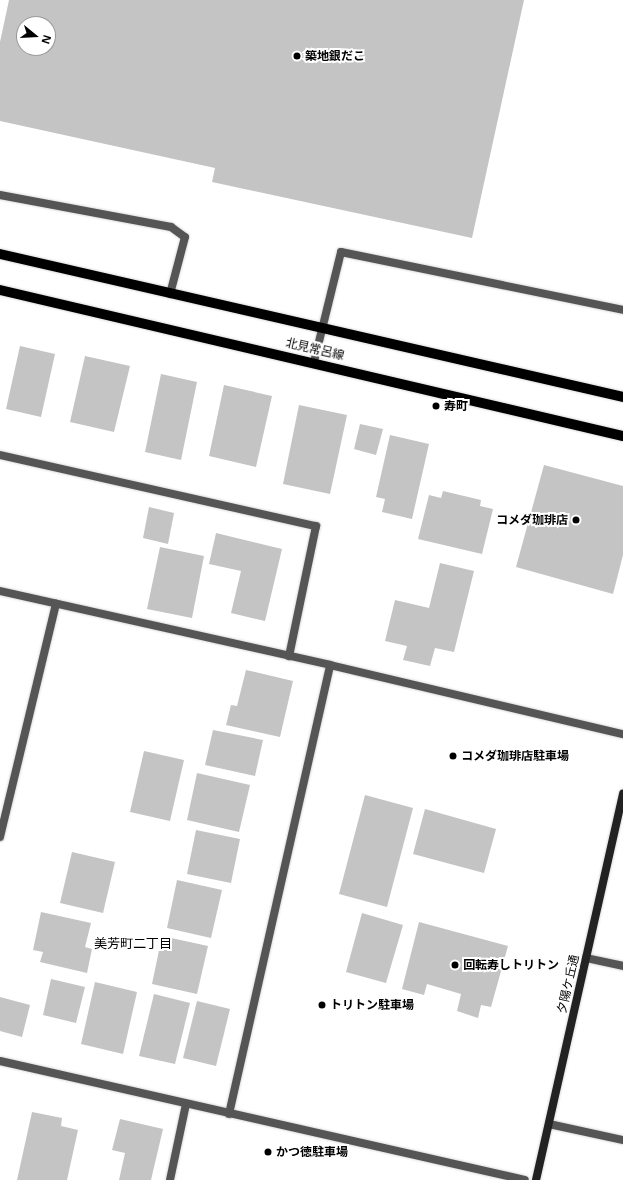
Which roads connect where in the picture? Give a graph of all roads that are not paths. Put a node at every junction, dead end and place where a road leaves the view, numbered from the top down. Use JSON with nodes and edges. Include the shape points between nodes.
{"nodes":[{"id":1,"x":0,"y":195,"type":"edge"},
{"id":2,"x":0,"y":254,"type":"edge"},
{"id":3,"x":0,"y":290,"type":"edge"},
{"id":4,"x":170,"y":294,"type":"junction"},
{"id":5,"x":623,"y":310,"type":"edge"},
{"id":6,"x":321,"y":328,"type":"junction"},
{"id":7,"x":314,"y":362,"type":"junction"},
{"id":8,"x":623,"y":397,"type":"edge"},
{"id":9,"x":623,"y":436,"type":"edge"},
{"id":10,"x":0,"y":455,"type":"edge"},
{"id":11,"x":0,"y":591,"type":"edge"},
{"id":12,"x":56,"y":604,"type":"junction"},
{"id":13,"x":290,"y":656,"type":"junction"},
{"id":14,"x":330,"y":665,"type":"junction"},
{"id":15,"x":623,"y":734,"type":"edge"},
{"id":16,"x":623,"y":796,"type":"edge"},
{"id":17,"x":0,"y":837,"type":"edge"},
{"id":18,"x":586,"y":958,"type":"junction"},
{"id":19,"x":623,"y":966,"type":"edge"},
{"id":20,"x":0,"y":1061,"type":"edge"},
{"id":21,"x":186,"y":1104,"type":"junction"},
{"id":22,"x":229,"y":1114,"type":"junction"},
{"id":23,"x":549,"y":1124,"type":"junction"},
{"id":24,"x":623,"y":1140,"type":"edge"},
{"id":25,"x":170,"y":1180,"type":"edge"},
{"id":26,"x":525,"y":1180,"type":"edge"},
{"id":27,"x":536,"y":1180,"type":"edge"}],
"edges":[{"from":1,"to":4,"type":"street","via":[[171,227],[185,237]]},
{"from":2,"to":4,"type":"main road","name":"北見常呂線"},
{"from":3,"to":7,"type":"main road","name":"北見常呂線"},
{"from":4,"to":6,"type":"main road","name":"北見常呂線"},
{"from":5,"to":6,"type":"street","via":[[341,252]]},
{"from":6,"to":7,"type":"street"},
{"from":6,"to":8,"type":"main road","name":"北見常呂線"},
{"from":7,"to":9,"type":"main road","name":"北見常呂線"},
{"from":10,"to":13,"type":"street","via":[[316,526]]},
{"from":11,"to":12,"type":"street"},
{"from":12,"to":13,"type":"street"},
{"from":12,"to":17,"type":"street"},
{"from":13,"to":14,"type":"street"},
{"from":14,"to":15,"type":"street"},
{"from":14,"to":22,"type":"street"},
{"from":16,"to":18,"type":"street","name":"夕陽ケ丘通"},
{"from":18,"to":19,"type":"street"},
{"from":18,"to":23,"type":"street","name":"夕陽ケ丘通"},
{"from":20,"to":21,"type":"street"},
{"from":21,"to":22,"type":"street"},
{"from":21,"to":25,"type":"street"},
{"from":22,"to":26,"type":"street"},
{"from":23,"to":24,"type":"street"},
{"from":23,"to":27,"type":"street","name":"夕陽ケ丘通"}]}
